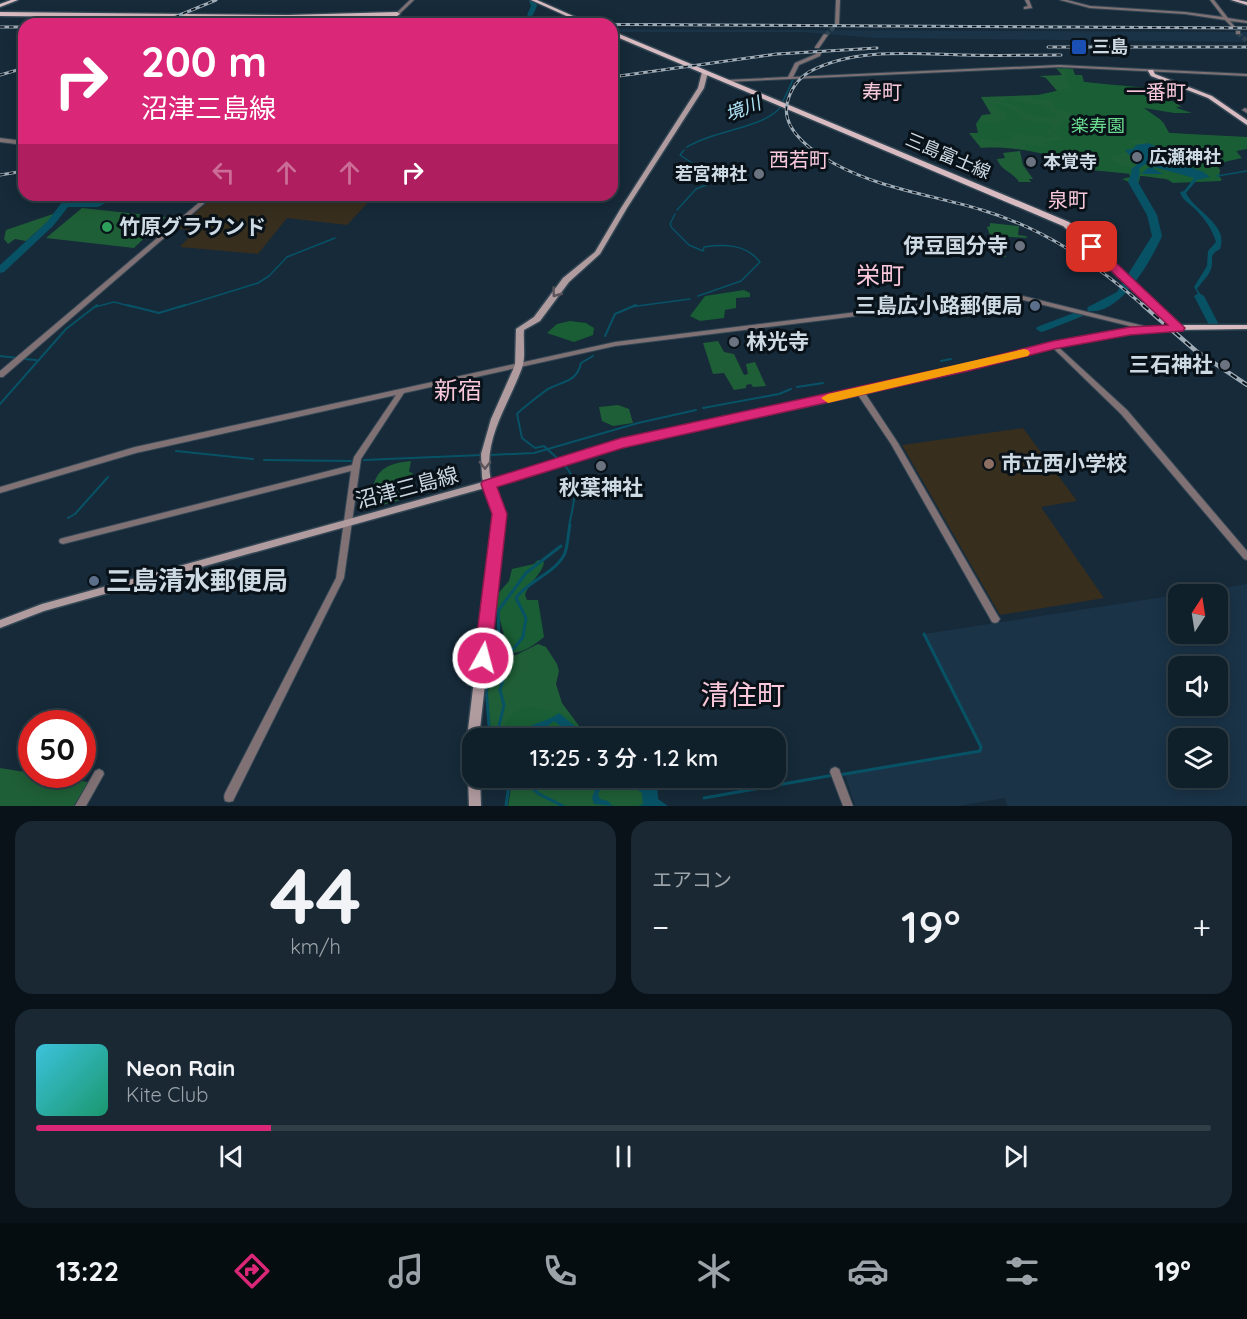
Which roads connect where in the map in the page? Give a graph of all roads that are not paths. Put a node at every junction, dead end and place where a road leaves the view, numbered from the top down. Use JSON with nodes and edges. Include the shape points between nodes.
{"nodes":[{"id":1,"x":16,"y":0,"type":"edge"},
{"id":2,"x":412,"y":0,"type":"edge"},
{"id":3,"x":534,"y":0,"type":"edge"},
{"id":4,"x":837,"y":0,"type":"edge"},
{"id":5,"x":1027,"y":0,"type":"edge"},
{"id":6,"x":1062,"y":0,"type":"edge"},
{"id":7,"x":1212,"y":0,"type":"edge"},
{"id":8,"x":1233,"y":0,"type":"edge"},
{"id":9,"x":1247,"y":4,"type":"edge"},
{"id":10,"x":0,"y":6,"type":"edge"},
{"id":11,"x":1025,"y":8,"type":"dead end"},
{"id":12,"x":0,"y":13,"type":"edge"},
{"id":13,"x":397,"y":14,"type":"junction"},
{"id":14,"x":393,"y":18,"type":"edge"},
{"id":15,"x":577,"y":18,"type":"edge"},
{"id":16,"x":1226,"y":19,"type":"junction"},
{"id":17,"x":1247,"y":22,"type":"edge"},
{"id":18,"x":837,"y":24,"type":"dead end"},
{"id":19,"x":1233,"y":27,"type":"tunnel mouth"},
{"id":20,"x":826,"y":35,"type":"tunnel mouth"},
{"id":21,"x":618,"y":36,"type":"edge"},
{"id":22,"x":1150,"y":71,"type":"junction"},
{"id":23,"x":705,"y":72,"type":"junction"},
{"id":24,"x":1247,"y":75,"type":"edge"},
{"id":25,"x":790,"y":77,"type":"junction"},
{"id":26,"x":725,"y":81,"type":"junction"},
{"id":27,"x":1247,"y":123,"type":"edge"},
{"id":28,"x":0,"y":140,"type":"edge"},
{"id":29,"x":18,"y":143,"type":"edge"},
{"id":30,"x":204,"y":201,"type":"edge"},
{"id":31,"x":1247,"y":327,"type":"edge"},
{"id":32,"x":1179,"y":328,"type":"junction"},
{"id":33,"x":1150,"y":329,"type":"junction"},
{"id":34,"x":1053,"y":345,"type":"junction"},
{"id":35,"x":519,"y":365,"type":"junction"},
{"id":36,"x":0,"y":375,"type":"edge"},
{"id":37,"x":402,"y":391,"type":"junction"},
{"id":38,"x":860,"y":392,"type":"junction"},
{"id":39,"x":355,"y":466,"type":"junction"},
{"id":40,"x":488,"y":484,"type":"junction"},
{"id":41,"x":0,"y":490,"type":"edge"},
{"id":42,"x":348,"y":522,"type":"junction"},
{"id":43,"x":63,"y":541,"type":"dead end"},
{"id":44,"x":1247,"y":557,"type":"edge"},
{"id":45,"x":994,"y":620,"type":"dead end"},
{"id":46,"x":0,"y":624,"type":"edge"},
{"id":47,"x":474,"y":728,"type":"edge"},
{"id":48,"x":835,"y":772,"type":"dead end"},
{"id":49,"x":99,"y":774,"type":"dead end"},
{"id":50,"x":474,"y":788,"type":"edge"},
{"id":51,"x":229,"y":797,"type":"dead end"},
{"id":52,"x":80,"y":806,"type":"edge"},
{"id":53,"x":475,"y":806,"type":"edge"},
{"id":54,"x":848,"y":806,"type":"edge"}],
"edges":[{"from":1,"to":10,"type":"main road"},
{"from":2,"to":13,"type":"street"},
{"from":3,"to":15,"type":"main road"},
{"from":4,"to":18,"type":"street"},
{"from":5,"to":11,"type":"street","via":[[1031,7]]},
{"from":6,"to":16,"type":"street","via":[[1090,7]]},
{"from":7,"to":16,"type":"street"},
{"from":8,"to":9,"type":"main road"},
{"from":12,"to":13,"type":"main road","via":[[288,18]]},
{"from":13,"to":14,"type":"street"},
{"from":16,"to":17,"type":"street"},
{"from":16,"to":19,"type":"street"},
{"from":20,"to":25,"type":"street","via":[[818,55],[797,64]]},
{"from":21,"to":23,"type":"main road","name":"三島富士線"},
{"from":22,"to":24,"type":"street"},
{"from":22,"to":25,"type":"street","via":[[1059,66]]},
{"from":22,"to":27,"type":"main road","via":[[1210,97]]},
{"from":23,"to":26,"type":"main road","name":"三島富士線"},
{"from":23,"to":35,"type":"main road","one_way":true,"via":[[699,92],[598,253],[566,280],[537,319],[521,327]]},
{"from":25,"to":26,"type":"street"},
{"from":26,"to":32,"type":"main road","name":"三島富士線","via":[[1066,224]]},
{"from":28,"to":29,"type":"street"},
{"from":30,"to":36,"type":"street"},
{"from":31,"to":32,"type":"main road"},
{"from":32,"to":33,"type":"main road","name":"沼津三島線"},
{"from":33,"to":34,"type":"main road","name":"沼津三島線"},
{"from":33,"to":35,"type":"street","via":[[1003,296],[615,344]]},
{"from":34,"to":38,"type":"main road","name":"沼津三島線"},
{"from":34,"to":44,"type":"street","via":[[1124,412]]},
{"from":35,"to":37,"type":"street"},
{"from":35,"to":40,"type":"main road","one_way":true,"via":[[489,438],[485,462]]},
{"from":37,"to":39,"type":"street"},
{"from":37,"to":41,"type":"street","via":[[135,450]]},
{"from":38,"to":40,"type":"main road","name":"沼津三島線","via":[[621,443]]},
{"from":38,"to":45,"type":"street","via":[[894,443]]},
{"from":39,"to":42,"type":"street"},
{"from":39,"to":43,"type":"street"},
{"from":40,"to":42,"type":"main road","name":"沼津三島線"},
{"from":40,"to":47,"type":"main road","via":[[499,514]]},
{"from":42,"to":46,"type":"main road","name":"沼津三島線","via":[[42,608]]},
{"from":42,"to":51,"type":"street","via":[[340,578]]},
{"from":48,"to":54,"type":"street"},
{"from":49,"to":52,"type":"street"},
{"from":50,"to":53,"type":"main road"}]}
